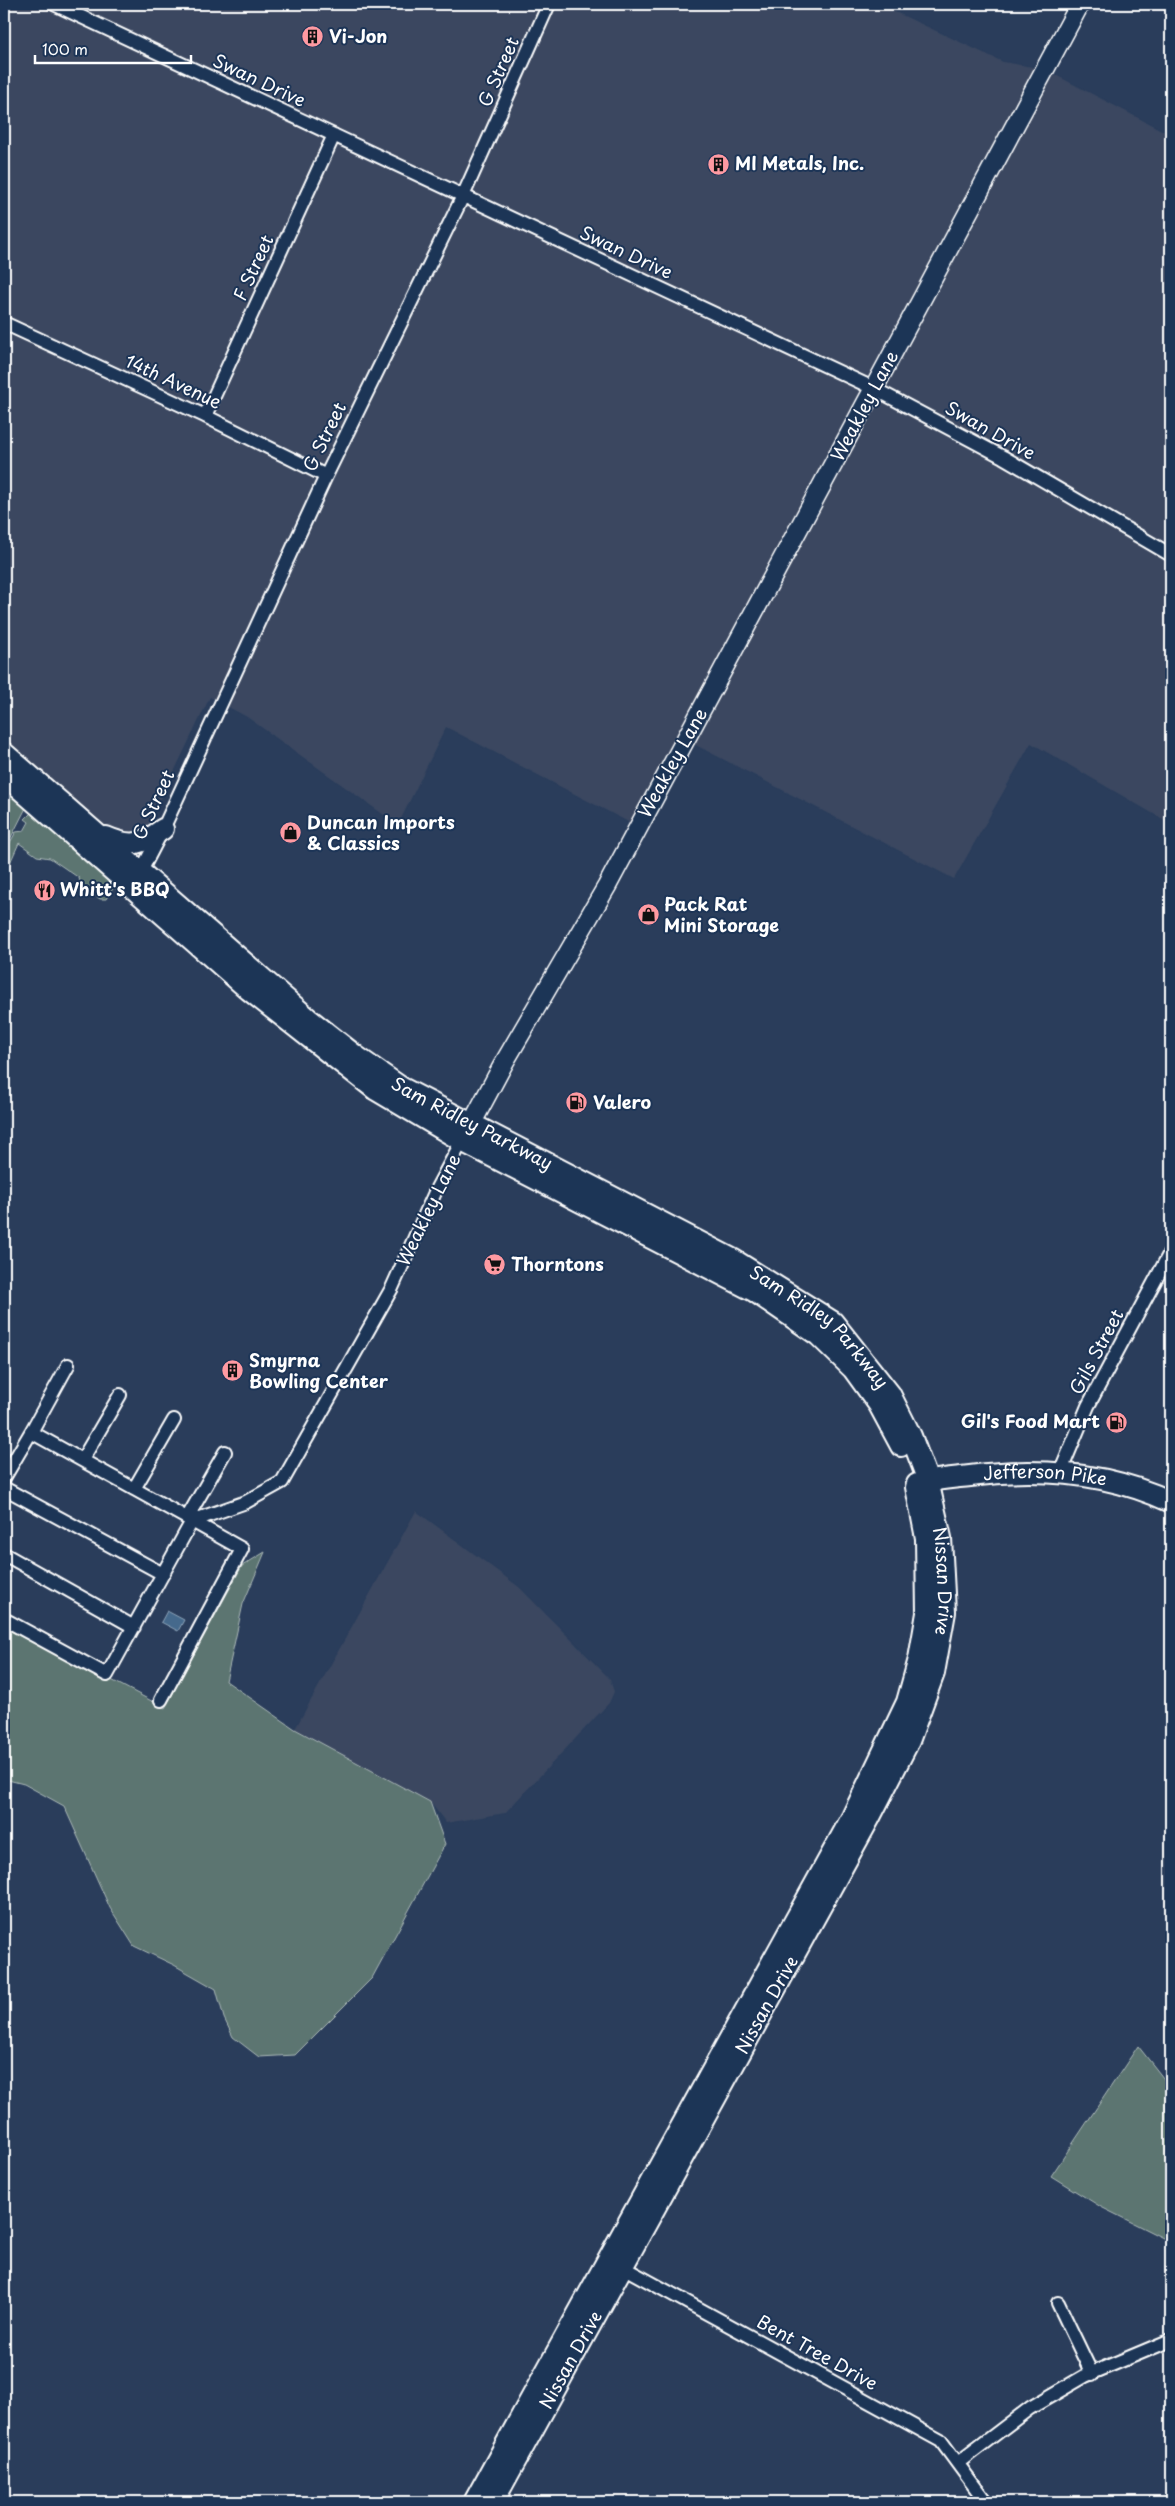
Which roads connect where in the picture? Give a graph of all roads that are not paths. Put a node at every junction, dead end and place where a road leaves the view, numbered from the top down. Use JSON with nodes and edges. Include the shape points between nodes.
{"nodes":[{"id":1,"x":54,"y":4,"type":"edge"},
{"id":2,"x":549,"y":4,"type":"edge"},
{"id":3,"x":1080,"y":4,"type":"edge"},
{"id":4,"x":334,"y":136,"type":"junction"},
{"id":5,"x":462,"y":196,"type":"junction"},
{"id":6,"x":4,"y":323,"type":"edge"},
{"id":7,"x":875,"y":389,"type":"junction"},
{"id":8,"x":204,"y":416,"type":"junction"},
{"id":9,"x":326,"y":476,"type":"junction"},
{"id":10,"x":1171,"y":555,"type":"edge"},
{"id":11,"x":4,"y":753,"type":"edge"},
{"id":12,"x":4,"y":775,"type":"edge"},
{"id":13,"x":163,"y":829,"type":"junction"},
{"id":14,"x":97,"y":834,"type":"junction"},
{"id":15,"x":136,"y":878,"type":"junction"},
{"id":16,"x":467,"y":1133,"type":"junction"},
{"id":17,"x":1171,"y":1250,"type":"edge"},
{"id":18,"x":68,"y":1365,"type":"dead end"},
{"id":19,"x":120,"y":1395,"type":"dead end"},
{"id":20,"x":174,"y":1420,"type":"dead end"},
{"id":21,"x":30,"y":1432,"type":"junction"},
{"id":22,"x":225,"y":1452,"type":"dead end"},
{"id":23,"x":82,"y":1460,"type":"junction"},
{"id":24,"x":1060,"y":1473,"type":"junction"},
{"id":25,"x":4,"y":1478,"type":"edge"},
{"id":26,"x":922,"y":1483,"type":"junction"},
{"id":27,"x":4,"y":1488,"type":"edge"},
{"id":28,"x":134,"y":1489,"type":"junction"},
{"id":29,"x":1171,"y":1502,"type":"edge"},
{"id":30,"x":189,"y":1520,"type":"junction"},
{"id":31,"x":4,"y":1554,"type":"edge"},
{"id":32,"x":163,"y":1574,"type":"junction"},
{"id":33,"x":4,"y":1619,"type":"edge"},
{"id":34,"x":134,"y":1627,"type":"junction"},
{"id":35,"x":161,"y":1700,"type":"dead end"},
{"id":36,"x":615,"y":2263,"type":"junction"},
{"id":37,"x":1058,"y":2303,"type":"dead end"},
{"id":38,"x":1171,"y":2340,"type":"edge"},
{"id":39,"x":1092,"y":2374,"type":"junction"},
{"id":40,"x":959,"y":2462,"type":"junction"},
{"id":41,"x":474,"y":2502,"type":"edge"},
{"id":42,"x":493,"y":2502,"type":"edge"},
{"id":43,"x":986,"y":2502,"type":"edge"}],
"edges":[{"from":1,"to":4,"type":"street","name":"Swan Drive"},
{"from":2,"to":5,"type":"street","name":"G Street"},
{"from":3,"to":7,"type":"main road","name":"Weakley Lane"},
{"from":4,"to":5,"type":"street","name":"Swan Drive"},
{"from":4,"to":8,"type":"street","name":"F Street"},
{"from":5,"to":7,"type":"street","name":"Swan Drive"},
{"from":5,"to":9,"type":"street","name":"G Street"},
{"from":6,"to":8,"type":"street","name":"14th Avenue"},
{"from":7,"to":10,"type":"street","name":"Swan Drive","via":[[1003,457]]},
{"from":7,"to":16,"type":"main road","name":"Weakley Lane","via":[[607,886]]},
{"from":8,"to":9,"type":"street","name":"14th Avenue"},
{"from":9,"to":13,"type":"street","name":"G Street"},
{"from":11,"to":14,"type":"main road","name":"Sam Ridley Parkway"},
{"from":12,"to":15,"type":"main road","name":"Sam Ridley Parkway"},
{"from":13,"to":14,"type":"main road","via":[[139,844],[122,844]]},
{"from":13,"to":15,"type":"street","name":"G Street"},
{"from":14,"to":15,"type":"main road","name":"Sam Ridley Parkway"},
{"from":15,"to":16,"type":"main road","name":"Sam Ridley Parkway","via":[[356,1056]]},
{"from":16,"to":26,"type":"main road","name":"Sam Ridley Parkway","via":[[734,1260],[833,1322],[890,1394],[912,1436]]},
{"from":16,"to":30,"type":"street","name":"Weakley Lane","via":[[430,1201],[392,1288],[282,1482],[246,1502]]},
{"from":17,"to":24,"type":"street","name":"Gils Street","via":[[1088,1406]]},
{"from":18,"to":21,"type":"street"},
{"from":19,"to":23,"type":"street"},
{"from":20,"to":28,"type":"street"},
{"from":21,"to":23,"type":"street"},
{"from":21,"to":25,"type":"street"},
{"from":22,"to":30,"type":"street"},
{"from":23,"to":28,"type":"street"},
{"from":24,"to":26,"type":"main road","name":"Jefferson Pike","via":[[1003,1472]]},
{"from":24,"to":29,"type":"main road","name":"Jefferson Pike","via":[[1122,1483]]},
{"from":26,"to":36,"type":"main road","name":"Nissan Drive","via":[[941,1538],[945,1612],[934,1673],[909,1741],[869,1819]]},
{"from":27,"to":32,"type":"street"},
{"from":28,"to":30,"type":"street"},
{"from":30,"to":32,"type":"street"},
{"from":30,"to":35,"type":"street","via":[[242,1549]]},
{"from":31,"to":34,"type":"street"},
{"from":32,"to":34,"type":"street"},
{"from":33,"to":34,"type":"street","via":[[107,1675]]},
{"from":36,"to":40,"type":"street","name":"Bent Tree Drive","via":[[942,2441]]},
{"from":36,"to":41,"type":"main road","name":"Nissan Drive"},
{"from":36,"to":42,"type":"main road","name":"Nissan Drive"},
{"from":37,"to":39,"type":"street"},
{"from":38,"to":39,"type":"street"},
{"from":39,"to":40,"type":"street","via":[[1030,2408]]},
{"from":40,"to":43,"type":"street","name":"Bent Tree Drive"}]}
